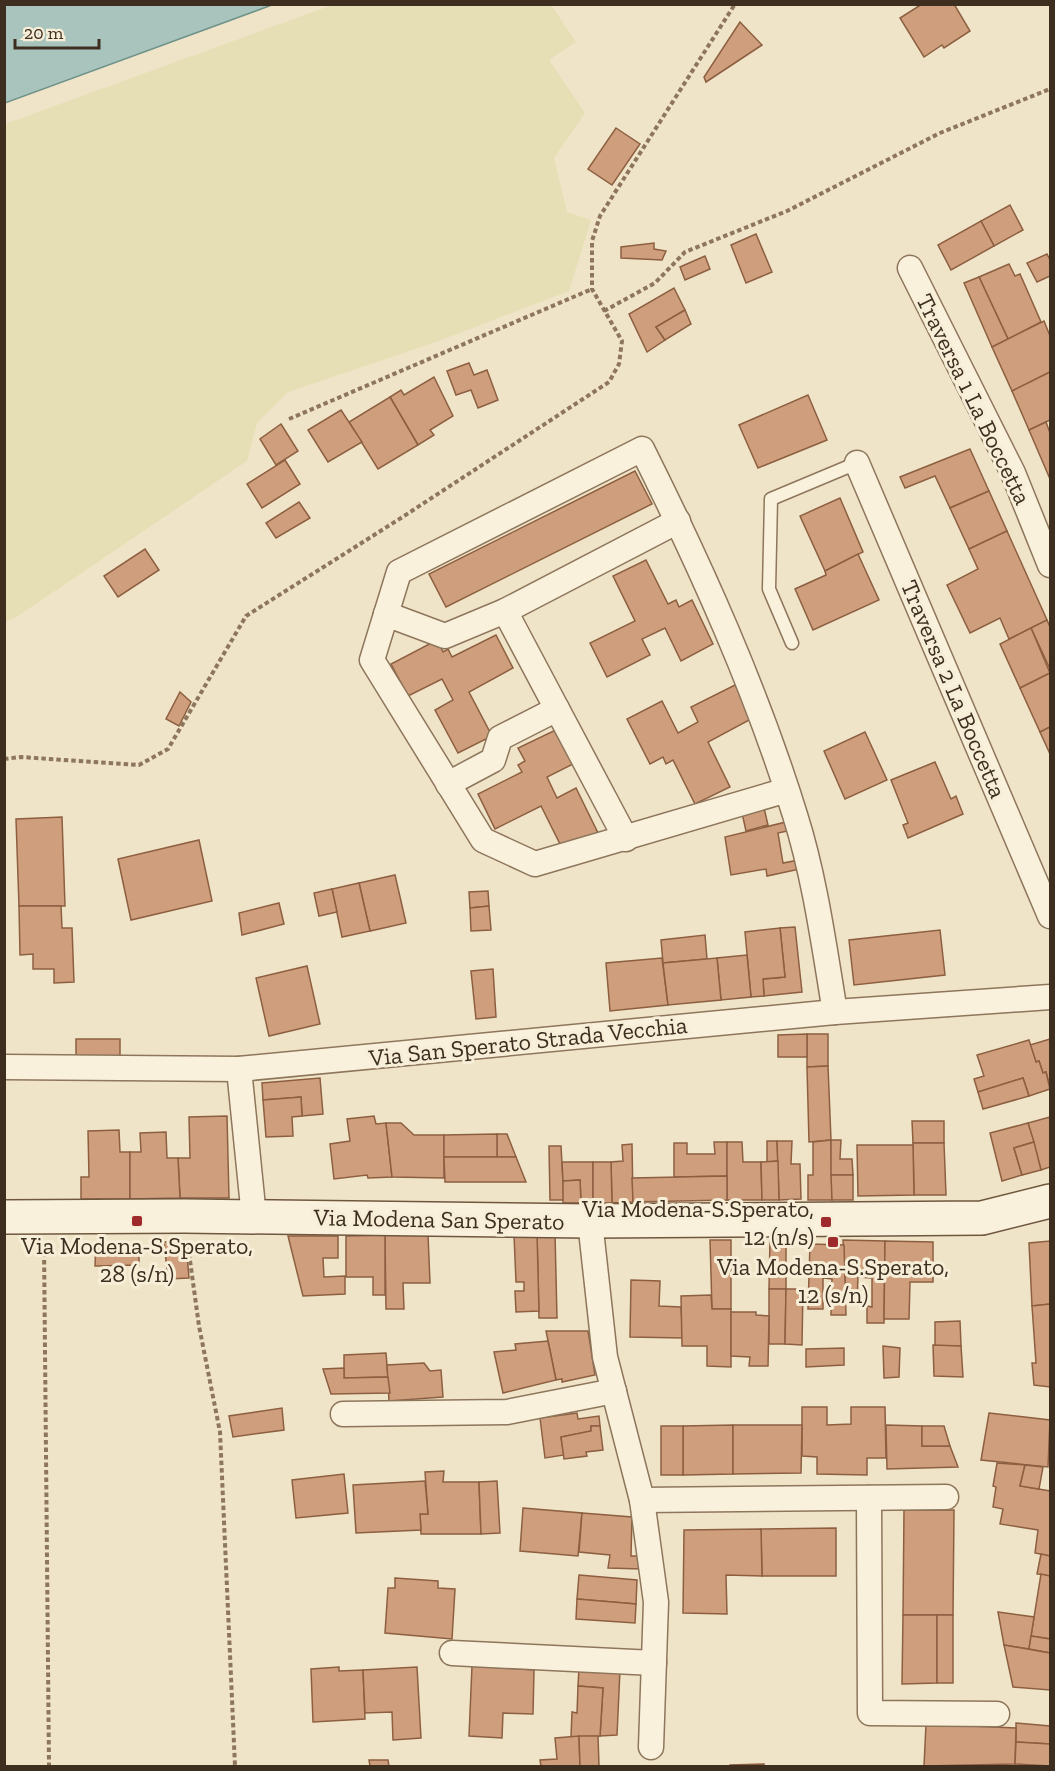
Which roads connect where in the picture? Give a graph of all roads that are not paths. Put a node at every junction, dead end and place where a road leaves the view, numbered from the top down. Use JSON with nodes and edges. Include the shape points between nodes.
{"nodes":[{"id":1,"x":910,"y":268,"type":"dead end"},
{"id":2,"x":857,"y":463,"type":"joint"},
{"id":3,"x":678,"y":520,"type":"junction"},
{"id":4,"x":1050,"y":565,"type":"edge"},
{"id":5,"x":505,"y":611,"type":"junction"},
{"id":6,"x":386,"y":614,"type":"junction"},
{"id":7,"x":792,"y":643,"type":"dead end"},
{"id":8,"x":557,"y":709,"type":"junction"},
{"id":9,"x":448,"y":784,"type":"junction"},
{"id":10,"x":787,"y":790,"type":"junction"},
{"id":11,"x":626,"y":839,"type":"junction"},
{"id":12,"x":1050,"y":916,"type":"edge"},
{"id":13,"x":1050,"y":997,"type":"edge"},
{"id":14,"x":835,"y":1012,"type":"junction"},
{"id":15,"x":4,"y":1067,"type":"edge"},
{"id":16,"x":239,"y":1069,"type":"junction"},
{"id":17,"x":1050,"y":1201,"type":"edge"},
{"id":18,"x":254,"y":1217,"type":"junction"},
{"id":19,"x":4,"y":1218,"type":"edge"},
{"id":20,"x":590,"y":1221,"type":"junction"},
{"id":21,"x":614,"y":1391,"type":"junction"},
{"id":22,"x":343,"y":1414,"type":"dead end"},
{"id":23,"x":946,"y":1497,"type":"dead end"},
{"id":24,"x":868,"y":1498,"type":"junction"},
{"id":25,"x":642,"y":1500,"type":"junction"},
{"id":26,"x":452,"y":1653,"type":"dead end"},
{"id":27,"x":654,"y":1663,"type":"junction"},
{"id":28,"x":997,"y":1714,"type":"dead end"},
{"id":29,"x":651,"y":1747,"type":"dead end"}],
"edges":[{"from":1,"to":4,"type":"street","name":"Traversa 1 La Boccetta","via":[[1013,473]]},
{"from":2,"to":7,"type":"lane","via":[[771,499],[769,589]]},
{"from":2,"to":12,"type":"street","name":"Traversa 2 La Boccetta"},
{"from":3,"to":5,"type":"street"},
{"from":3,"to":6,"type":"street","via":[[642,449],[399,573]]},
{"from":3,"to":10,"type":"street","via":[[762,717]]},
{"from":5,"to":6,"type":"street","via":[[446,636]]},
{"from":5,"to":8,"type":"street"},
{"from":6,"to":9,"type":"street","via":[[372,660]]},
{"from":8,"to":9,"type":"street","via":[[500,738],[493,760]]},
{"from":8,"to":11,"type":"street"},
{"from":9,"to":11,"type":"street","via":[[483,840],[535,864]]},
{"from":10,"to":11,"type":"street"},
{"from":10,"to":14,"type":"street","via":[[820,928]]},
{"from":13,"to":14,"type":"street","name":"Via San Sperato Strada Vecchia"},
{"from":14,"to":16,"type":"street","name":"Via San Sperato Strada Vecchia"},
{"from":15,"to":16,"type":"street","name":"Via San Sperato Strada Vecchia"},
{"from":16,"to":18,"type":"street"},
{"from":17,"to":20,"type":"street","name":"Via Modena San Sperato","via":[[982,1218]]},
{"from":18,"to":19,"type":"street","name":"Via Modena San Sperato"},
{"from":18,"to":20,"type":"street","name":"Via Modena San Sperato"},
{"from":20,"to":21,"type":"street","via":[[605,1357]]},
{"from":21,"to":22,"type":"street","via":[[507,1412]]},
{"from":21,"to":25,"type":"street"},
{"from":23,"to":24,"type":"street"},
{"from":24,"to":25,"type":"street"},
{"from":24,"to":28,"type":"street","via":[[870,1713]]},
{"from":25,"to":27,"type":"street","via":[[656,1602]]},
{"from":26,"to":27,"type":"street"},
{"from":27,"to":29,"type":"street"}]}
